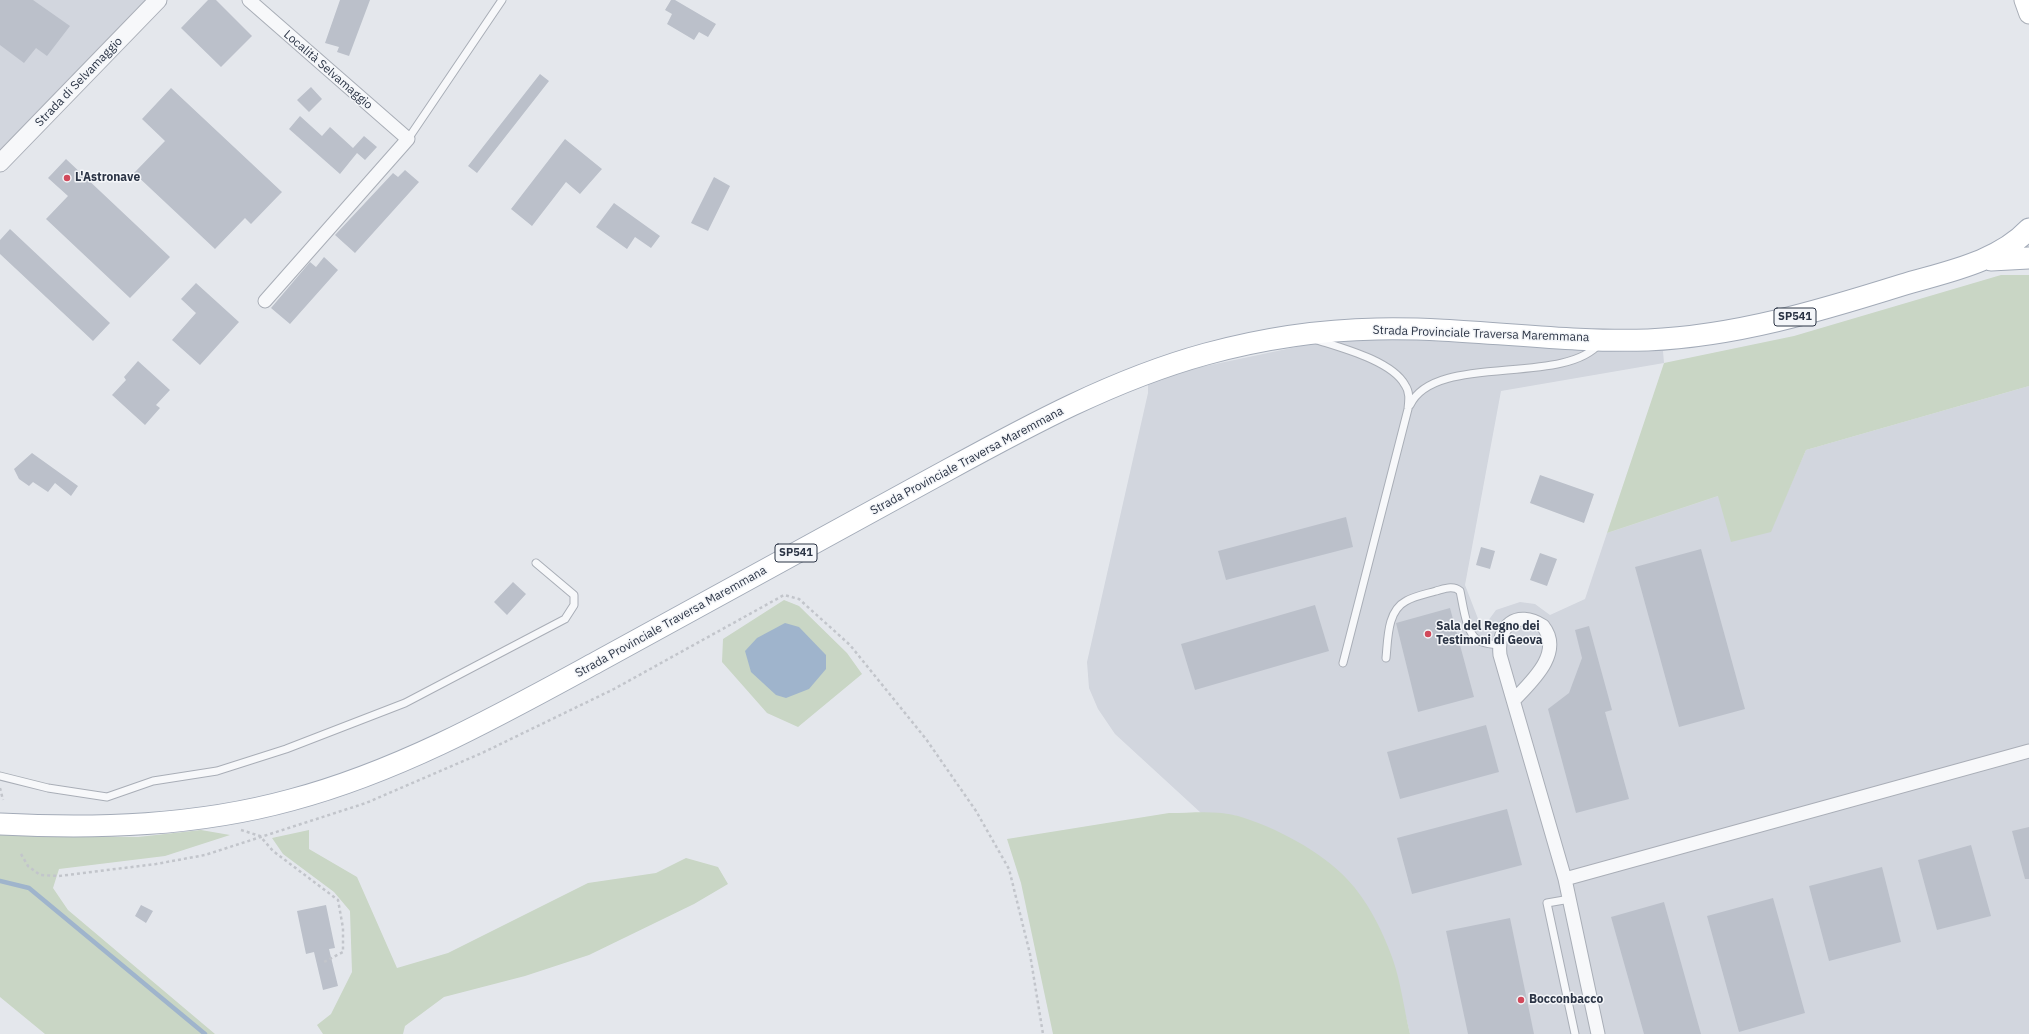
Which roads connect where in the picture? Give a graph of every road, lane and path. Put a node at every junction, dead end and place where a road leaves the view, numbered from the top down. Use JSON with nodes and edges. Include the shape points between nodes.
{"nodes":[{"id":1,"x":158,"y":0,"type":"edge"},
{"id":2,"x":249,"y":0,"type":"edge"},
{"id":3,"x":502,"y":0,"type":"edge"},
{"id":4,"x":2024,"y":0,"type":"edge"},
{"id":5,"x":2029,"y":14,"type":"edge"},
{"id":6,"x":408,"y":139,"type":"junction"},
{"id":7,"x":0,"y":163,"type":"edge"},
{"id":8,"x":2029,"y":229,"type":"edge"},
{"id":9,"x":2029,"y":258,"type":"edge"},
{"id":10,"x":1981,"y":261,"type":"junction"},
{"id":11,"x":265,"y":302,"type":"dead end"},
{"id":12,"x":1304,"y":335,"type":"junction"},
{"id":13,"x":1603,"y":340,"type":"junction"},
{"id":14,"x":1408,"y":409,"type":"junction"},
{"id":15,"x":536,"y":563,"type":"dead end"},
{"id":16,"x":1499,"y":645,"type":"junction"},
{"id":17,"x":1386,"y":658,"type":"dead end"},
{"id":18,"x":1343,"y":663,"type":"dead end"},
{"id":19,"x":1514,"y":700,"type":"junction"},
{"id":20,"x":2029,"y":751,"type":"edge"},
{"id":21,"x":0,"y":776,"type":"edge"},
{"id":22,"x":0,"y":788,"type":"edge"},
{"id":23,"x":3,"y":800,"type":"dead end"},
{"id":24,"x":231,"y":814,"type":"junction"},
{"id":25,"x":0,"y":824,"type":"edge"},
{"id":26,"x":260,"y":836,"type":"junction"},
{"id":27,"x":21,"y":854,"type":"dead end"},
{"id":28,"x":1565,"y":879,"type":"junction"},
{"id":29,"x":1570,"y":899,"type":"junction"},
{"id":30,"x":324,"y":962,"type":"dead end"},
{"id":31,"x":1043,"y":1034,"type":"edge"},
{"id":32,"x":1575,"y":1034,"type":"edge"},
{"id":33,"x":1598,"y":1034,"type":"edge"}],
"edges":[{"from":1,"to":7,"type":"street","name":"Strada di Selvamaggio"},
{"from":2,"to":6,"type":"street","name":"Località Selvamaggio"},
{"from":3,"to":6,"type":"lane"},
{"from":4,"to":5,"type":"main road"},
{"from":6,"to":11,"type":"street"},
{"from":8,"to":10,"type":"main road","name":"Strada Provinciale Traversa Maremmana","number":"SP541","via":[[2010,246]]},
{"from":9,"to":10,"type":"main road","name":"Strada Provinciale Traversa Maremmana","number":"SP541"},
{"from":10,"to":13,"type":"main road","name":"Strada Provinciale Traversa Maremmana","number":"SP541","via":[[1805,314],[1739,330],[1673,338]]},
{"from":12,"to":13,"type":"main road","name":"Strada Provinciale Traversa Maremmana","number":"SP541","via":[[1392,329]]},
{"from":12,"to":14,"type":"lane","via":[[1389,369],[1406,385],[1409,395]]},
{"from":12,"to":24,"type":"main road","name":"Strada Provinciale Traversa Maremmana","number":"SP541","via":[[1263,341],[1204,355],[1153,370],[1106,389],[936,476],[551,687],[445,742],[352,781],[292,800]]},
{"from":13,"to":14,"type":"lane","via":[[1587,355],[1571,361],[1492,371],[1438,382],[1417,394]]},
{"from":14,"to":18,"type":"lane"},
{"from":15,"to":21,"type":"lane","via":[[574,595],[574,605],[565,619],[405,703],[286,749],[217,771],[153,781],[107,797],[48,788]]},
{"from":16,"to":17,"type":"lane","via":[[1474,638],[1460,591],[1452,588],[1411,598],[1401,604],[1390,625]]},
{"from":16,"to":19,"type":"street"},
{"from":16,"to":19,"type":"street","via":[[1507,626],[1517,619],[1538,623],[1549,637],[1550,648],[1544,664]]},
{"from":19,"to":28,"type":"street"},
{"from":20,"to":28,"type":"street"},
{"from":22,"to":23,"type":"path"},
{"from":24,"to":25,"type":"main road","name":"Strada Provinciale Traversa Maremmana","number":"SP541","via":[[147,824]]},
{"from":24,"to":26,"type":"path","via":[[241,830]]},
{"from":26,"to":27,"type":"path","via":[[205,855],[59,876],[40,875],[28,866]]},
{"from":26,"to":30,"type":"path","via":[[273,851],[338,900],[343,928],[343,952]]},
{"from":26,"to":31,"type":"path","via":[[366,803],[482,753],[614,689],[784,595],[798,599],[850,645],[926,739],[976,811],[1009,869],[1030,954]]},
{"from":28,"to":29,"type":"street"},
{"from":29,"to":32,"type":"lane","via":[[1546,904]]},
{"from":29,"to":33,"type":"street"}]}
